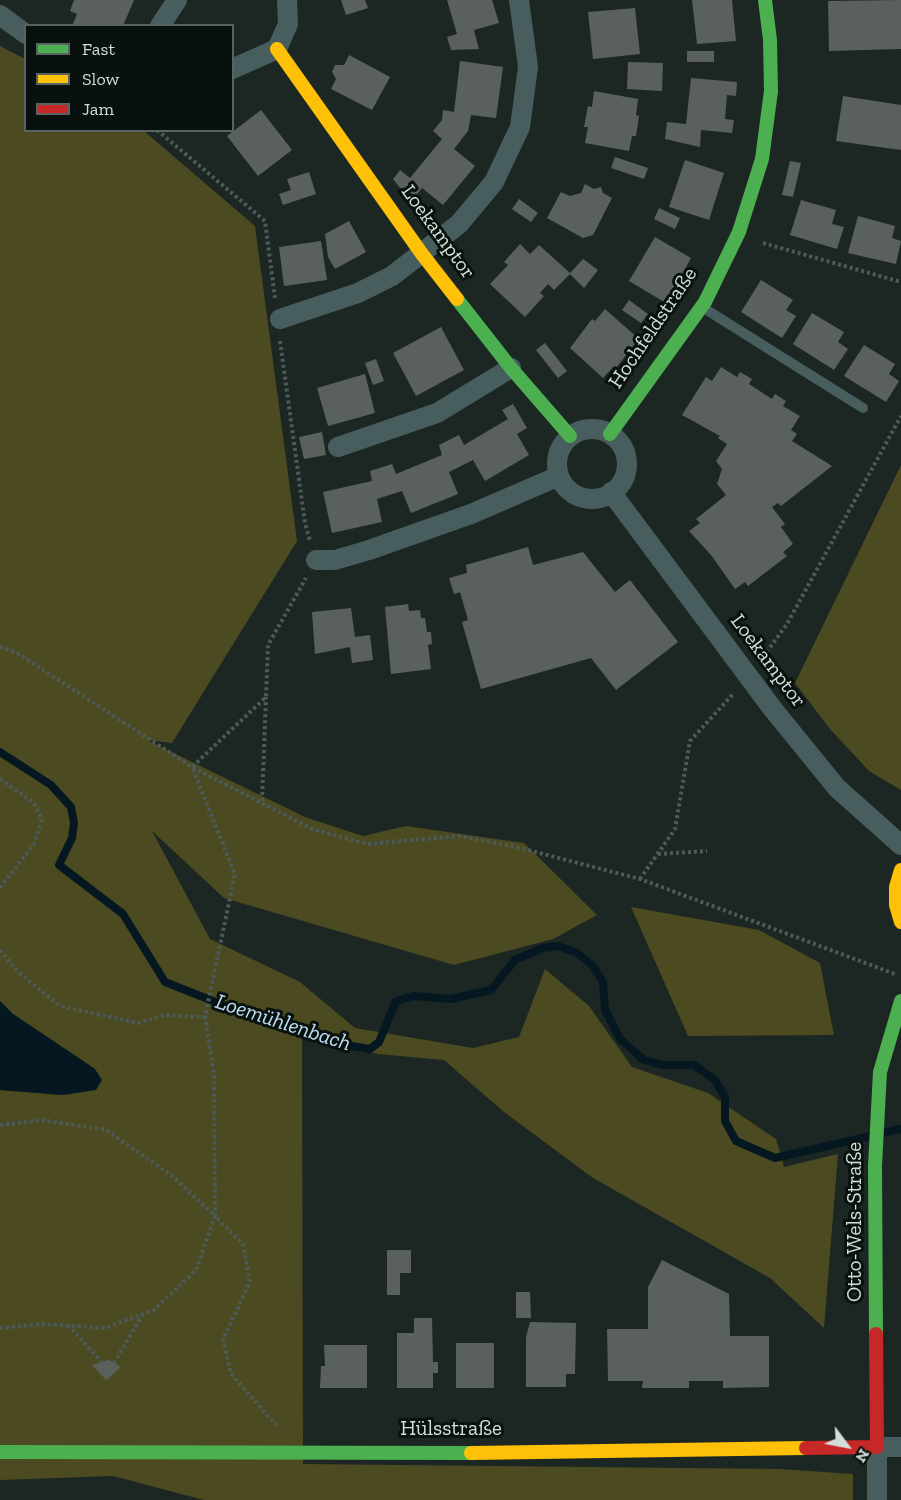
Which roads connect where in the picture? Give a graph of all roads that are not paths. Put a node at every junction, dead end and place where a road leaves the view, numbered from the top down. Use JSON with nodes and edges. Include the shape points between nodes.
{"nodes":[{"id":1,"x":177,"y":0,"type":"edge"},
{"id":2,"x":287,"y":0,"type":"edge"},
{"id":3,"x":519,"y":0,"type":"edge"},
{"id":4,"x":765,"y":0,"type":"edge"},
{"id":5,"x":0,"y":15,"type":"edge"},
{"id":6,"x":161,"y":24,"type":"edge"},
{"id":7,"x":24,"y":33,"type":"edge"},
{"id":8,"x":277,"y":49,"type":"junction"},
{"id":9,"x":234,"y":68,"type":"edge"},
{"id":10,"x":422,"y":254,"type":"junction"},
{"id":11,"x":701,"y":307,"type":"junction"},
{"id":12,"x":280,"y":319,"type":"dead end"},
{"id":13,"x":511,"y":368,"type":"junction"},
{"id":14,"x":863,"y":408,"type":"dead end"},
{"id":15,"x":610,"y":434,"type":"junction"},
{"id":16,"x":570,"y":436,"type":"junction"},
{"id":17,"x":338,"y":447,"type":"dead end"},
{"id":18,"x":559,"y":476,"type":"junction"},
{"id":19,"x":611,"y":492,"type":"junction"},
{"id":20,"x":316,"y":560,"type":"road end"},
{"id":21,"x":901,"y":845,"type":"edge"},
{"id":22,"x":901,"y":870,"type":"edge"},
{"id":23,"x":901,"y":922,"type":"edge"},
{"id":24,"x":901,"y":1001,"type":"edge"},
{"id":25,"x":877,"y":1447,"type":"junction"},
{"id":26,"x":901,"y":1447,"type":"edge"},
{"id":27,"x":0,"y":1452,"type":"edge"},
{"id":28,"x":877,"y":1500,"type":"edge"}],
"edges":[{"from":1,"to":6,"type":"street"},
{"from":2,"to":8,"type":"street","via":[[288,24]]},
{"from":3,"to":10,"type":"street","via":[[528,67],[520,127],[494,182],[459,224]]},
{"from":4,"to":11,"type":"main road","name":"Hochfeldstraße","via":[[771,91],[762,159],[737,236]]},
{"from":5,"to":7,"type":"street"},
{"from":8,"to":9,"type":"street"},
{"from":8,"to":10,"type":"main road","name":"Loekamptor"},
{"from":10,"to":12,"type":"street","via":[[392,276],[358,293]]},
{"from":10,"to":13,"type":"main road","name":"Loekamptor"},
{"from":11,"to":14,"type":"lane"},
{"from":11,"to":15,"type":"main road","name":"Hochfeldstraße"},
{"from":13,"to":16,"type":"main road","name":"Loekamptor"},
{"from":13,"to":17,"type":"street","via":[[437,413]]},
{"from":15,"to":16,"type":"street","via":[[590,429]]},
{"from":15,"to":19,"type":"street","via":[[622,446],[626,463],[623,480]]},
{"from":16,"to":18,"type":"street","via":[[556,461]]},
{"from":18,"to":19,"type":"street","via":[[575,494],[587,498],[600,498]]},
{"from":18,"to":20,"type":"street","via":[[471,514],[369,550],[336,560]]},
{"from":19,"to":21,"type":"street","name":"Loekamptor","via":[[772,708],[837,788]]},
{"from":22,"to":23,"type":"main road","via":[[896,887]]},
{"from":24,"to":25,"type":"main road","name":"Otto-Wels-Straße","via":[[880,1072],[878,1103]]},
{"from":25,"to":26,"type":"street","name":"Hülsstraße"},
{"from":25,"to":27,"type":"main road","name":"Hülsstraße","via":[[543,1453]]},
{"from":25,"to":28,"type":"street"}]}
